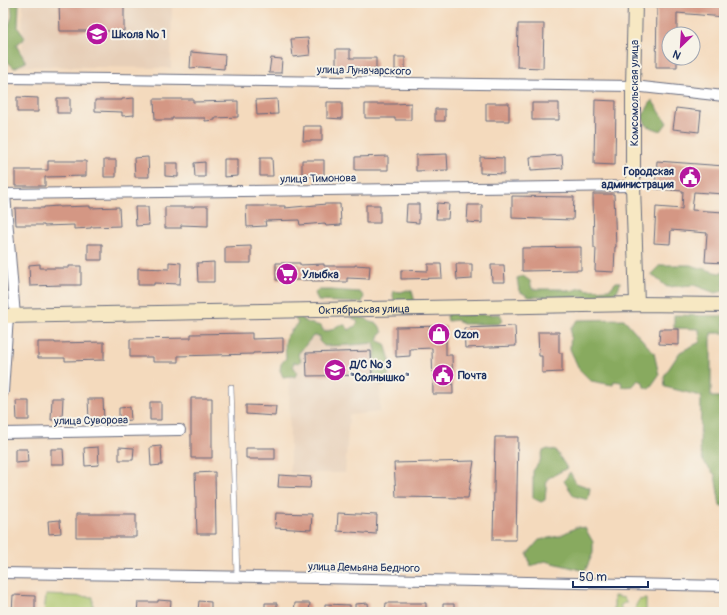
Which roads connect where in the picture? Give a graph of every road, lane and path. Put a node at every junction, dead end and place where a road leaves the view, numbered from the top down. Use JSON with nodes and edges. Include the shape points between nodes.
{"nodes":[{"id":1,"x":635,"y":3,"type":"edge"},
{"id":2,"x":3,"y":78,"type":"edge"},
{"id":3,"x":633,"y":86,"type":"junction"},
{"id":4,"x":724,"y":96,"type":"edge"},
{"id":5,"x":633,"y":186,"type":"junction"},
{"id":6,"x":4,"y":194,"type":"edge"},
{"id":7,"x":637,"y":304,"type":"junction"},
{"id":8,"x":724,"y":305,"type":"edge"},
{"id":9,"x":9,"y":316,"type":"edge"},
{"id":10,"x":231,"y":387,"type":"dead end"},
{"id":11,"x":3,"y":392,"type":"edge"},
{"id":12,"x":180,"y":430,"type":"dead end"},
{"id":13,"x":3,"y":433,"type":"edge"},
{"id":14,"x":3,"y":573,"type":"edge"},
{"id":15,"x":236,"y":576,"type":"junction"},
{"id":16,"x":724,"y":586,"type":"edge"}],
"edges":[{"from":1,"to":3,"type":"street","name":"Комсомольская улица"},
{"from":2,"to":3,"type":"street","name":"улица Луначарского"},
{"from":3,"to":4,"type":"street","name":"улица Луначарского"},
{"from":3,"to":5,"type":"street","name":"Комсомольская улица"},
{"from":5,"to":6,"type":"street","name":"улица Тимонова"},
{"from":5,"to":7,"type":"street","name":"Комсомольская улица"},
{"from":6,"to":9,"type":"street"},
{"from":7,"to":8,"type":"street","name":"Октябрьская улица"},
{"from":7,"to":9,"type":"street","name":"Октябрьская улица"},
{"from":9,"to":11,"type":"street"},
{"from":10,"to":15,"type":"lane"},
{"from":12,"to":13,"type":"street","name":"улица Суворова"},
{"from":14,"to":15,"type":"street","name":"улица Демьяна Бедного"},
{"from":15,"to":16,"type":"street","name":"улица Демьяна Бедного"}]}
